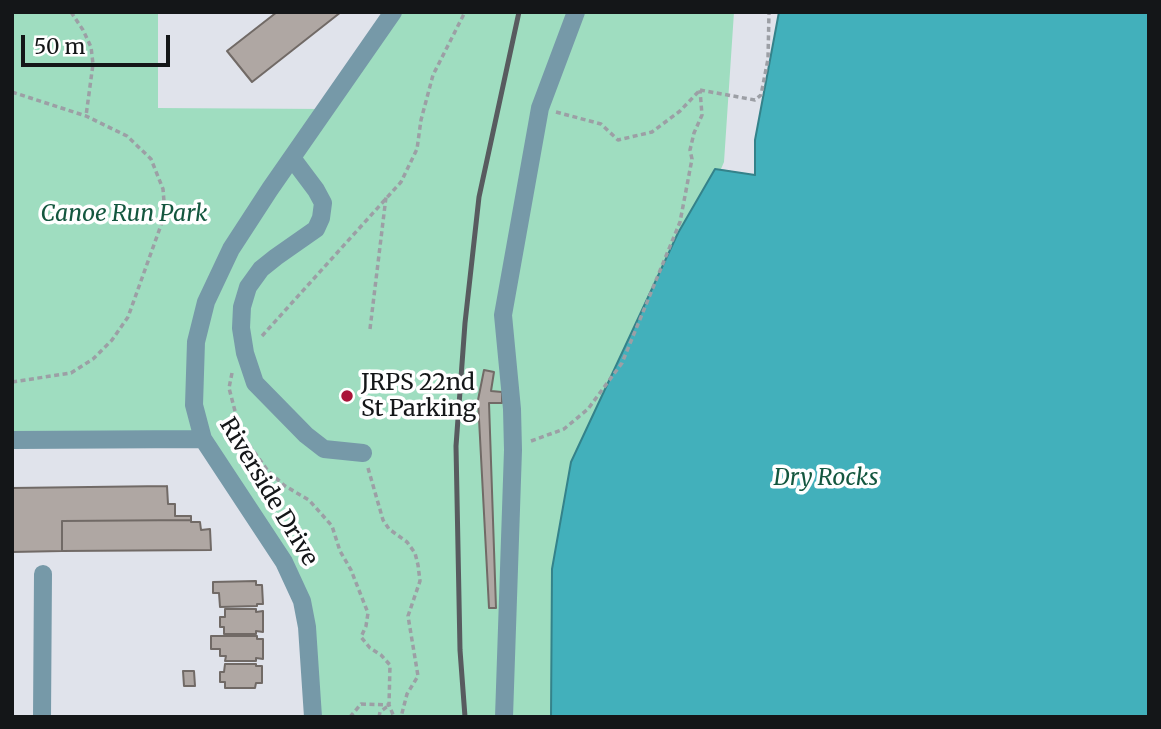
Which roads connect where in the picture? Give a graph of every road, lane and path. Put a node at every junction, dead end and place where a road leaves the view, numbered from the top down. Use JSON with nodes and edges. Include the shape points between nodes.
{"nodes":[{"id":1,"x":71,"y":12,"type":"edge"},
{"id":2,"x":393,"y":12,"type":"edge"},
{"id":3,"x":465,"y":12,"type":"edge"},
{"id":4,"x":576,"y":12,"type":"edge"},
{"id":5,"x":769,"y":12,"type":"edge"},
{"id":6,"x":700,"y":90,"type":"junction"},
{"id":7,"x":12,"y":92,"type":"edge"},
{"id":8,"x":540,"y":108,"type":"junction"},
{"id":9,"x":86,"y":116,"type":"junction"},
{"id":10,"x":292,"y":158,"type":"junction"},
{"id":11,"x":387,"y":195,"type":"junction"},
{"id":12,"x":370,"y":329,"type":"dead end"},
{"id":13,"x":254,"y":345,"type":"dead end"},
{"id":14,"x":233,"y":364,"type":"dead end"},
{"id":15,"x":12,"y":382,"type":"edge"},
{"id":16,"x":203,"y":439,"type":"junction"},
{"id":17,"x":12,"y":440,"type":"edge"},
{"id":18,"x":513,"y":450,"type":"junction"},
{"id":19,"x":363,"y":453,"type":"joint"},
{"id":20,"x":43,"y":574,"type":"dead end"},
{"id":21,"x":389,"y":705,"type":"junction"},
{"id":22,"x":43,"y":717,"type":"edge"},
{"id":23,"x":313,"y":717,"type":"edge"},
{"id":24,"x":351,"y":717,"type":"edge"},
{"id":25,"x":379,"y":717,"type":"edge"},
{"id":26,"x":394,"y":717,"type":"edge"},
{"id":27,"x":401,"y":717,"type":"edge"},
{"id":28,"x":504,"y":717,"type":"edge"}],
"edges":[{"from":1,"to":9,"type":"path","via":[[91,47]]},
{"from":2,"to":10,"type":"street","name":"Riverside Drive"},
{"from":3,"to":11,"type":"path","via":[[433,75],[417,149],[401,181]]},
{"from":4,"to":8,"type":"street"},
{"from":5,"to":6,"type":"path","via":[[768,60],[761,95],[755,100]]},
{"from":6,"to":8,"type":"path","via":[[653,132],[618,141],[601,124]]},
{"from":6,"to":18,"type":"path","via":[[702,115],[690,150],[680,222],[622,363],[588,410],[564,429]]},
{"from":7,"to":9,"type":"path"},
{"from":8,"to":18,"type":"street","via":[[503,315]]},
{"from":9,"to":15,"type":"path","via":[[127,136],[151,159],[163,189],[165,214],[128,317],[112,340],[71,373]]},
{"from":10,"to":16,"type":"street","name":"Riverside Drive","via":[[231,249],[206,302],[194,363],[194,405]]},
{"from":10,"to":19,"type":"street","via":[[323,203],[321,218],[316,229],[275,257],[248,287],[242,318],[245,353],[255,383],[306,435],[324,449]]},
{"from":11,"to":12,"type":"path"},
{"from":11,"to":13,"type":"path"},
{"from":14,"to":21,"type":"path","via":[[229,388],[241,434],[268,471],[309,500],[332,526],[368,613],[361,636],[390,666]]},
{"from":16,"to":17,"type":"street"},
{"from":16,"to":23,"type":"street","name":"Riverside Drive","via":[[298,589],[307,628]]},
{"from":18,"to":28,"type":"street"},
{"from":19,"to":27,"type":"path","via":[[383,520],[407,542],[418,565],[420,581],[408,617],[418,676]]},
{"from":20,"to":22,"type":"street"},
{"from":21,"to":24,"type":"path","via":[[361,704]]},
{"from":21,"to":25,"type":"path"},
{"from":21,"to":26,"type":"path"}]}
